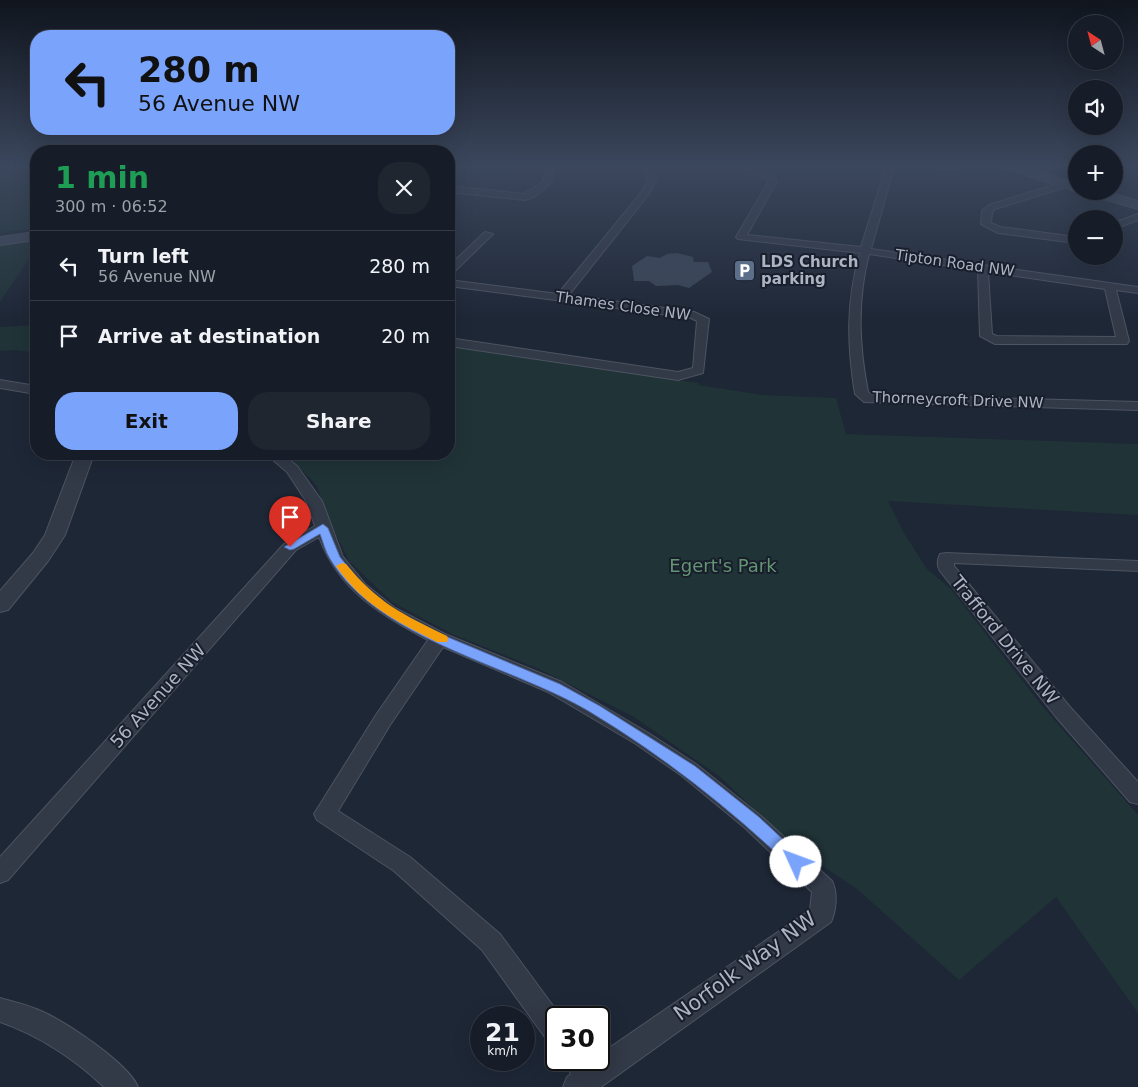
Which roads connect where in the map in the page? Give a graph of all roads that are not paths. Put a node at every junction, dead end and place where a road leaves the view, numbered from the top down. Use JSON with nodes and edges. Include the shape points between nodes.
{"nodes":[{"id":1,"x":626,"y":218,"type":"edge"},
{"id":2,"x":752,"y":218,"type":"edge"},
{"id":3,"x":876,"y":218,"type":"edge"},
{"id":4,"x":987,"y":218,"type":"edge"},
{"id":5,"x":1136,"y":218,"type":"edge"},
{"id":6,"x":1123,"y":223,"type":"edge"},
{"id":7,"x":30,"y":232,"type":"edge"},
{"id":8,"x":488,"y":234,"type":"dead end"},
{"id":9,"x":5,"y":235,"type":"edge"},
{"id":10,"x":30,"y":237,"type":"edge"},
{"id":11,"x":1068,"y":239,"type":"edge"},
{"id":12,"x":0,"y":241,"type":"edge"},
{"id":13,"x":867,"y":251,"type":"junction"},
{"id":14,"x":455,"y":265,"type":"edge"},
{"id":15,"x":983,"y":268,"type":"junction"},
{"id":16,"x":455,"y":284,"type":"edge"},
{"id":17,"x":1110,"y":286,"type":"junction"},
{"id":18,"x":1138,"y":290,"type":"edge"},
{"id":19,"x":561,"y":298,"type":"junction"},
{"id":20,"x":455,"y":343,"type":"edge"},
{"id":21,"x":0,"y":384,"type":"edge"},
{"id":22,"x":30,"y":389,"type":"edge"},
{"id":23,"x":1138,"y":406,"type":"edge"},
{"id":24,"x":83,"y":460,"type":"edge"},
{"id":25,"x":281,"y":460,"type":"edge"},
{"id":26,"x":323,"y":528,"type":"junction"},
{"id":27,"x":1138,"y":566,"type":"edge"},
{"id":28,"x":0,"y":605,"type":"edge"},
{"id":29,"x":439,"y":638,"type":"junction"},
{"id":30,"x":1138,"y":796,"type":"edge"},
{"id":31,"x":0,"y":873,"type":"edge"},
{"id":32,"x":0,"y":1010,"type":"edge"},
{"id":33,"x":545,"y":1016,"type":"edge"},
{"id":34,"x":581,"y":1075,"type":"edge"},
{"id":35,"x":124,"y":1087,"type":"edge"}],
"edges":[{"from":1,"to":19,"type":"street"},
{"from":2,"to":13,"type":"street","name":"Tipton Road NW","via":[[741,237]]},
{"from":3,"to":13,"type":"street","name":"Thorneycroft Drive NW"},
{"from":4,"to":11,"type":"street","via":[[986,224],[998,230]]},
{"from":5,"to":6,"type":"street"},
{"from":7,"to":9,"type":"main road"},
{"from":8,"to":14,"type":"street"},
{"from":10,"to":12,"type":"main road"},
{"from":13,"to":15,"type":"street","name":"Tipton Road NW"},
{"from":13,"to":23,"type":"street","name":"Thorneycroft Drive NW","via":[[857,287],[854,314],[856,365],[862,394],[869,398]]},
{"from":15,"to":17,"type":"street","name":"Tipton Road NW"},
{"from":15,"to":17,"type":"street","via":[[986,336],[995,340],[1123,341]]},
{"from":16,"to":19,"type":"street","name":"Thames Close NW"},
{"from":17,"to":18,"type":"street","name":"Tipton Road NW"},
{"from":19,"to":20,"type":"street","name":"Thames Close NW","via":[[694,315],[703,319],[699,370],[678,376]]},
{"from":21,"to":22,"type":"street"},
{"from":24,"to":28,"type":"street","via":[[55,535],[41,557]]},
{"from":25,"to":26,"type":"street","name":"Norfolk Way NW","via":[[292,469],[314,502]]},
{"from":26,"to":29,"type":"street","name":"Norfolk Way NW","via":[[335,558],[359,588],[389,612]]},
{"from":26,"to":31,"type":"street","name":"56 Avenue NW","via":[[290,547]]},
{"from":27,"to":30,"type":"street","name":"Trafford Drive NW","via":[[946,558],[946,567],[1050,697]]},
{"from":29,"to":33,"type":"street","via":[[325,814],[402,864],[491,942]]},
{"from":29,"to":34,"type":"street","name":"Norfolk Way NW","via":[[555,687],[643,739],[689,770],[753,822],[824,888],[822,915]]},
{"from":32,"to":35,"type":"street","via":[[34,1021],[98,1062]]}]}
